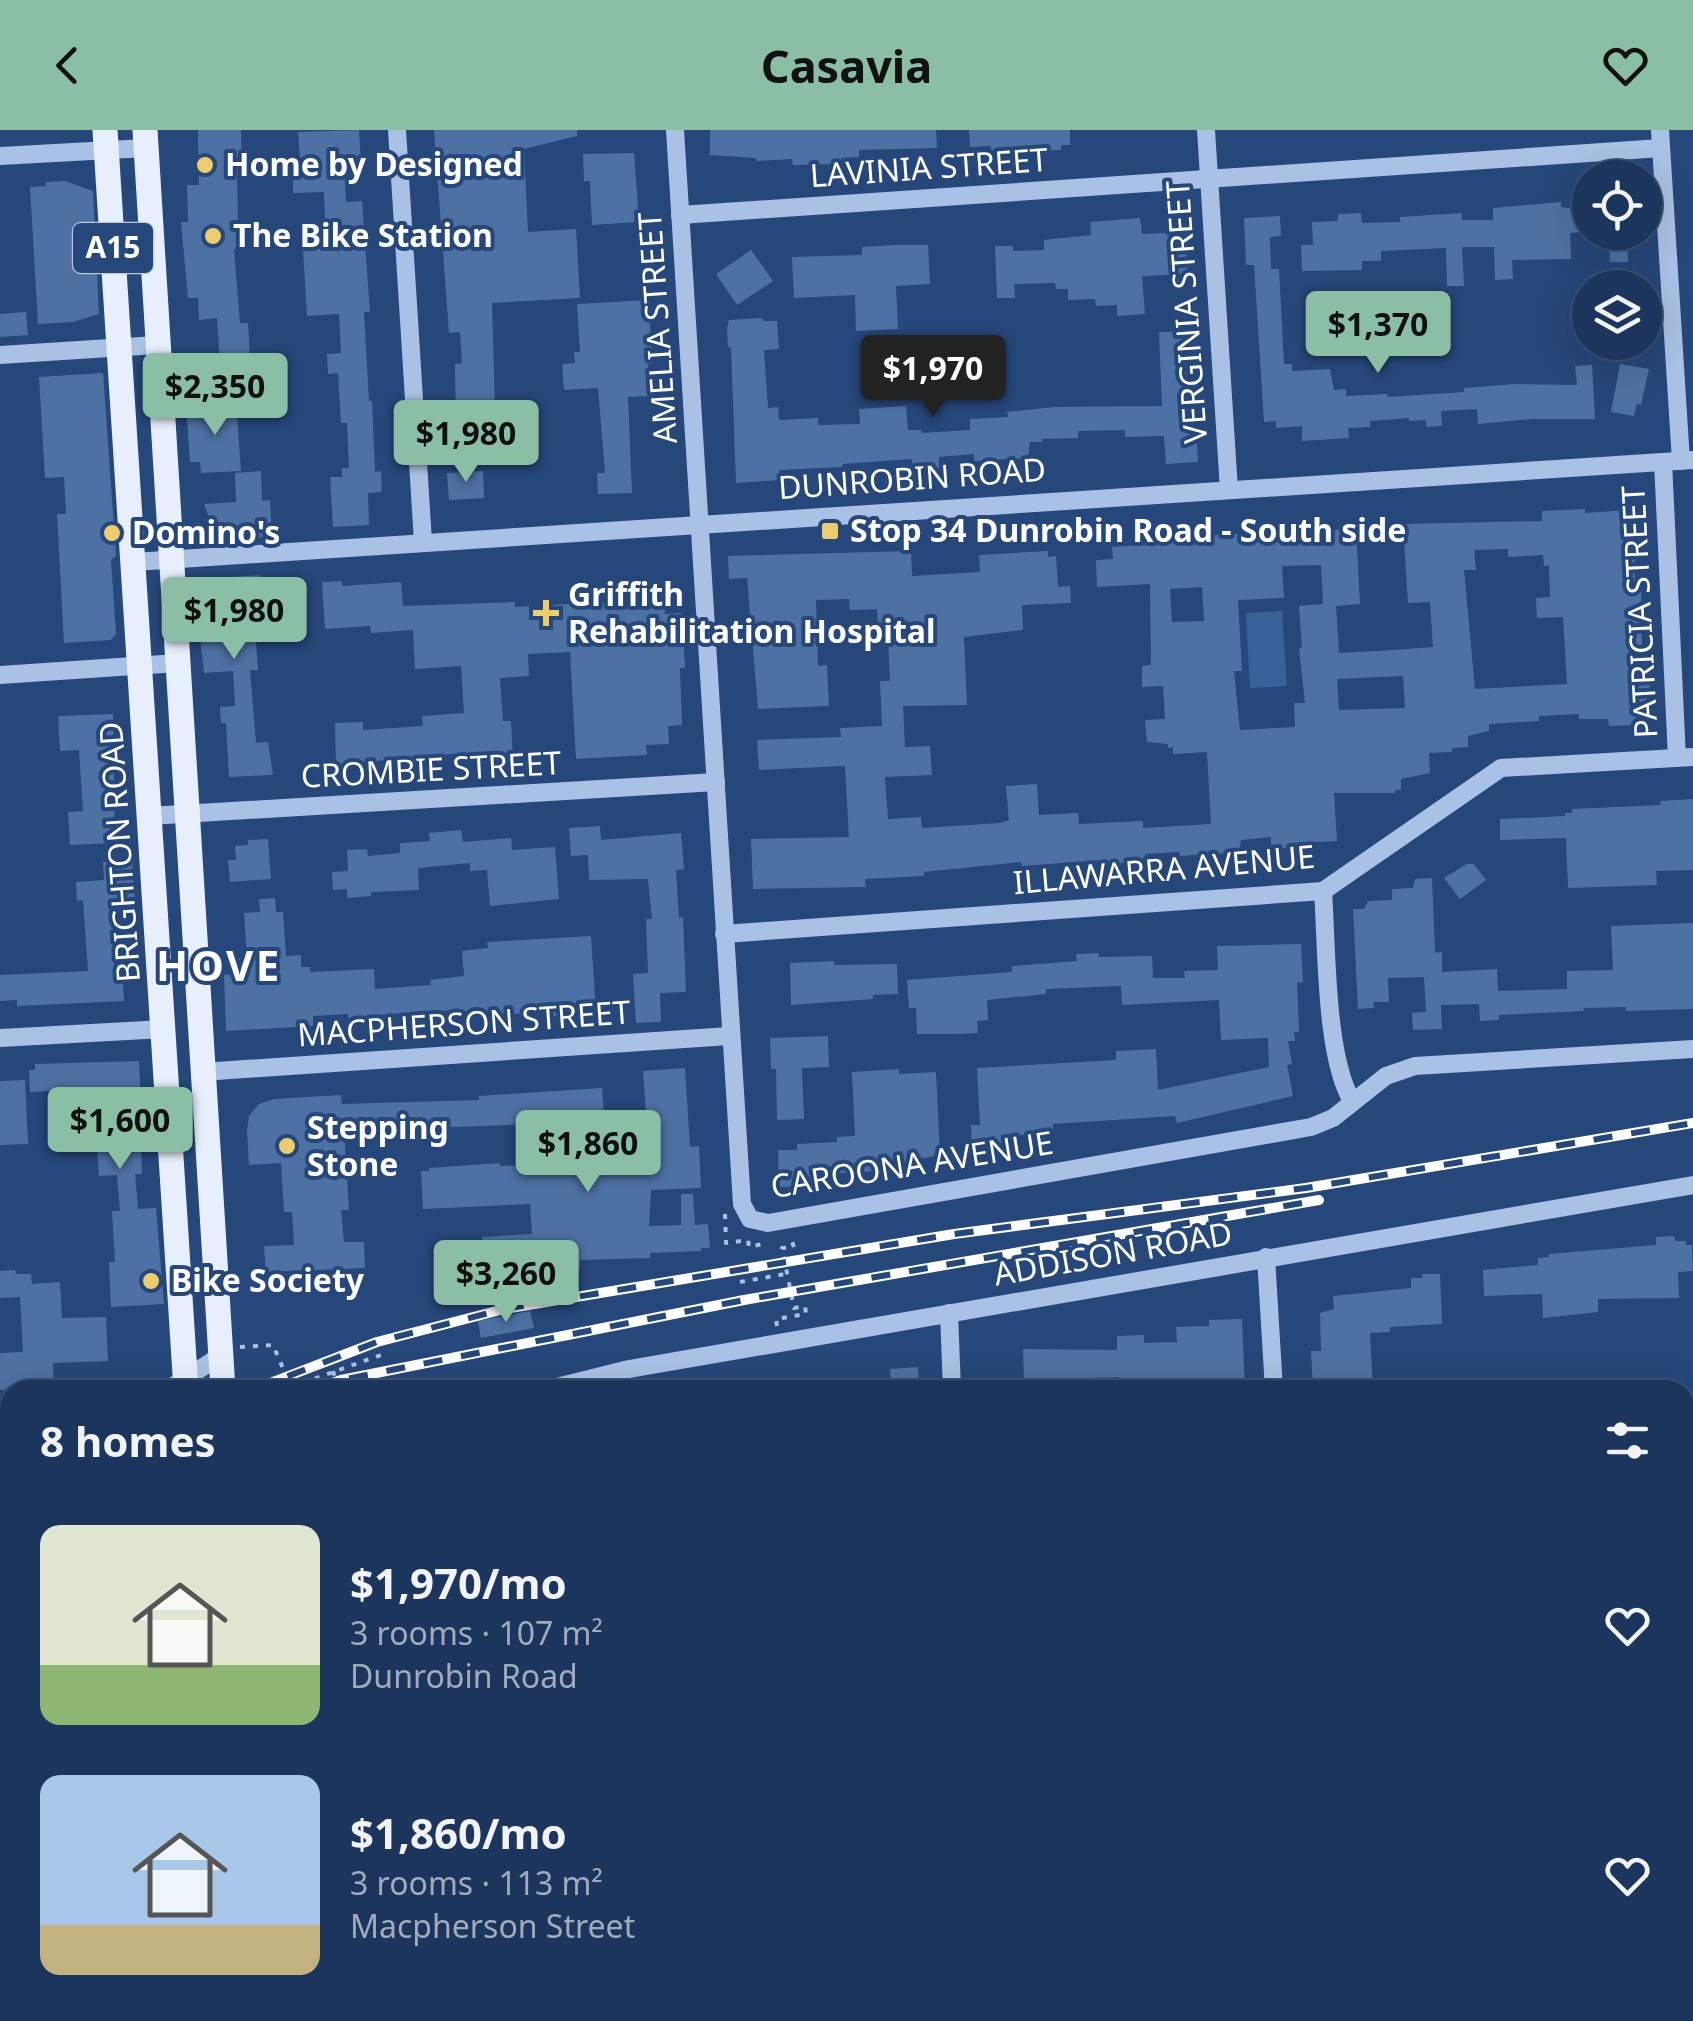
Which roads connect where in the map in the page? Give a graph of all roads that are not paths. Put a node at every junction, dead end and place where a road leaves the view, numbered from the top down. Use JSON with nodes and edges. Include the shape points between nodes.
{"nodes":[{"id":1,"x":397,"y":130,"type":"edge"},
{"id":2,"x":675,"y":130,"type":"edge"},
{"id":3,"x":1206,"y":130,"type":"edge"},
{"id":4,"x":146,"y":139,"type":"edge"},
{"id":5,"x":1661,"y":139,"type":"edge"},
{"id":6,"x":105,"y":140,"type":"edge"},
{"id":7,"x":0,"y":156,"type":"edge"},
{"id":8,"x":1208,"y":179,"type":"junction"},
{"id":9,"x":680,"y":215,"type":"junction"},
{"id":10,"x":158,"y":345,"type":"junction"},
{"id":11,"x":121,"y":347,"type":"junction"},
{"id":12,"x":0,"y":354,"type":"edge"},
{"id":13,"x":1679,"y":461,"type":"edge"},
{"id":14,"x":1229,"y":490,"type":"junction"},
{"id":15,"x":701,"y":522,"type":"junction"},
{"id":16,"x":423,"y":542,"type":"junction"},
{"id":17,"x":173,"y":560,"type":"junction"},
{"id":18,"x":134,"y":562,"type":"junction"},
{"id":19,"x":178,"y":664,"type":"junction"},
{"id":20,"x":141,"y":666,"type":"junction"},
{"id":21,"x":0,"y":675,"type":"edge"},
{"id":22,"x":1685,"y":758,"type":"edge"},
{"id":23,"x":716,"y":782,"type":"junction"},
{"id":24,"x":185,"y":814,"type":"junction"},
{"id":25,"x":149,"y":816,"type":"junction"},
{"id":26,"x":1323,"y":891,"type":"junction"},
{"id":27,"x":724,"y":934,"type":"junction"},
{"id":28,"x":164,"y":1029,"type":"junction"},
{"id":29,"x":729,"y":1036,"type":"junction"},
{"id":30,"x":0,"y":1038,"type":"edge"},
{"id":31,"x":1693,"y":1049,"type":"edge"},
{"id":32,"x":202,"y":1072,"type":"junction"},
{"id":33,"x":1352,"y":1101,"type":"junction"},
{"id":34,"x":1693,"y":1185,"type":"edge"},
{"id":35,"x":1266,"y":1257,"type":"junction"},
{"id":36,"x":949,"y":1313,"type":"junction"},
{"id":37,"x":220,"y":1348,"type":"junction"},
{"id":38,"x":629,"y":1370,"type":"junction"},
{"id":39,"x":179,"y":1380,"type":"edge"},
{"id":40,"x":188,"y":1380,"type":"edge"},
{"id":41,"x":222,"y":1380,"type":"edge"},
{"id":42,"x":586,"y":1380,"type":"edge"},
{"id":43,"x":630,"y":1380,"type":"edge"},
{"id":44,"x":952,"y":1380,"type":"edge"},
{"id":45,"x":1273,"y":1380,"type":"edge"}],
"edges":[{"from":1,"to":16,"type":"street"},
{"from":2,"to":9,"type":"street","name":"AMELIA STREET"},
{"from":3,"to":8,"type":"street","name":"VERGINIA STREET"},
{"from":4,"to":6,"type":"street"},
{"from":4,"to":10,"type":"main road","name":"BRIGHTON ROAD","number":"A15"},
{"from":5,"to":8,"type":"street","name":"LAVINIA STREET"},
{"from":5,"to":13,"type":"street","name":"PATRICIA STREET"},
{"from":6,"to":7,"type":"street"},
{"from":6,"to":11,"type":"main road","name":"BRIGHTON ROAD","number":"A15"},
{"from":8,"to":9,"type":"street","name":"LAVINIA STREET"},
{"from":8,"to":14,"type":"street","name":"VERGINIA STREET"},
{"from":9,"to":15,"type":"street","name":"AMELIA STREET"},
{"from":10,"to":11,"type":"street"},
{"from":10,"to":17,"type":"main road","name":"BRIGHTON ROAD","number":"A15"},
{"from":11,"to":12,"type":"street"},
{"from":11,"to":18,"type":"main road","name":"BRIGHTON ROAD","number":"A15"},
{"from":13,"to":14,"type":"street","name":"DUNROBIN ROAD"},
{"from":13,"to":22,"type":"street","name":"PATRICIA STREET"},
{"from":14,"to":15,"type":"street","name":"DUNROBIN ROAD"},
{"from":15,"to":16,"type":"street","name":"DUNROBIN ROAD"},
{"from":15,"to":23,"type":"street","name":"CAROONA AVENUE"},
{"from":16,"to":17,"type":"street","name":"DUNROBIN ROAD"},
{"from":17,"to":18,"type":"street","name":"DUNROBIN ROAD"},
{"from":17,"to":19,"type":"main road","name":"BRIGHTON ROAD","number":"A15"},
{"from":18,"to":20,"type":"main road","name":"BRIGHTON ROAD","number":"A15"},
{"from":19,"to":20,"type":"street"},
{"from":19,"to":24,"type":"main road","name":"BRIGHTON ROAD","number":"A15"},
{"from":20,"to":21,"type":"street"},
{"from":20,"to":25,"type":"main road","name":"BRIGHTON ROAD","number":"A15"},
{"from":22,"to":26,"type":"street","name":"ILLAWARRA AVENUE","via":[[1501,768]]},
{"from":23,"to":24,"type":"street","name":"CROMBIE STREET"},
{"from":23,"to":27,"type":"street","name":"CAROONA AVENUE"},
{"from":24,"to":25,"type":"street","name":"CROMBIE STREET"},
{"from":24,"to":32,"type":"main road","name":"BRIGHTON ROAD","number":"A15"},
{"from":25,"to":28,"type":"main road","name":"BRIGHTON ROAD","number":"A15"},
{"from":26,"to":27,"type":"street","name":"ILLAWARRA AVENUE"},
{"from":26,"to":33,"type":"street","via":[[1335,1056]]},
{"from":27,"to":29,"type":"street","name":"CAROONA AVENUE"},
{"from":28,"to":30,"type":"street"},
{"from":28,"to":39,"type":"main road","name":"BRIGHTON ROAD","number":"A15"},
{"from":29,"to":32,"type":"street","name":"MACPHERSON STREET"},
{"from":29,"to":33,"type":"street","name":"CAROONA AVENUE","via":[[742,1204],[750,1218],[768,1222],[1312,1127]]},
{"from":31,"to":33,"type":"street","via":[[1415,1066],[1386,1076]]},
{"from":32,"to":37,"type":"main road","name":"BRIGHTON ROAD","number":"A15"},
{"from":34,"to":35,"type":"street","name":"ADDISON ROAD"},
{"from":35,"to":36,"type":"street","name":"ADDISON ROAD"},
{"from":35,"to":45,"type":"street"},
{"from":36,"to":38,"type":"street","name":"ADDISON ROAD"},
{"from":36,"to":44,"type":"street"},
{"from":37,"to":40,"type":"street"},
{"from":37,"to":41,"type":"main road","name":"BRIGHTON ROAD","number":"A15"},
{"from":38,"to":42,"type":"street","name":"ADDISON ROAD"},
{"from":38,"to":43,"type":"street"}]}
